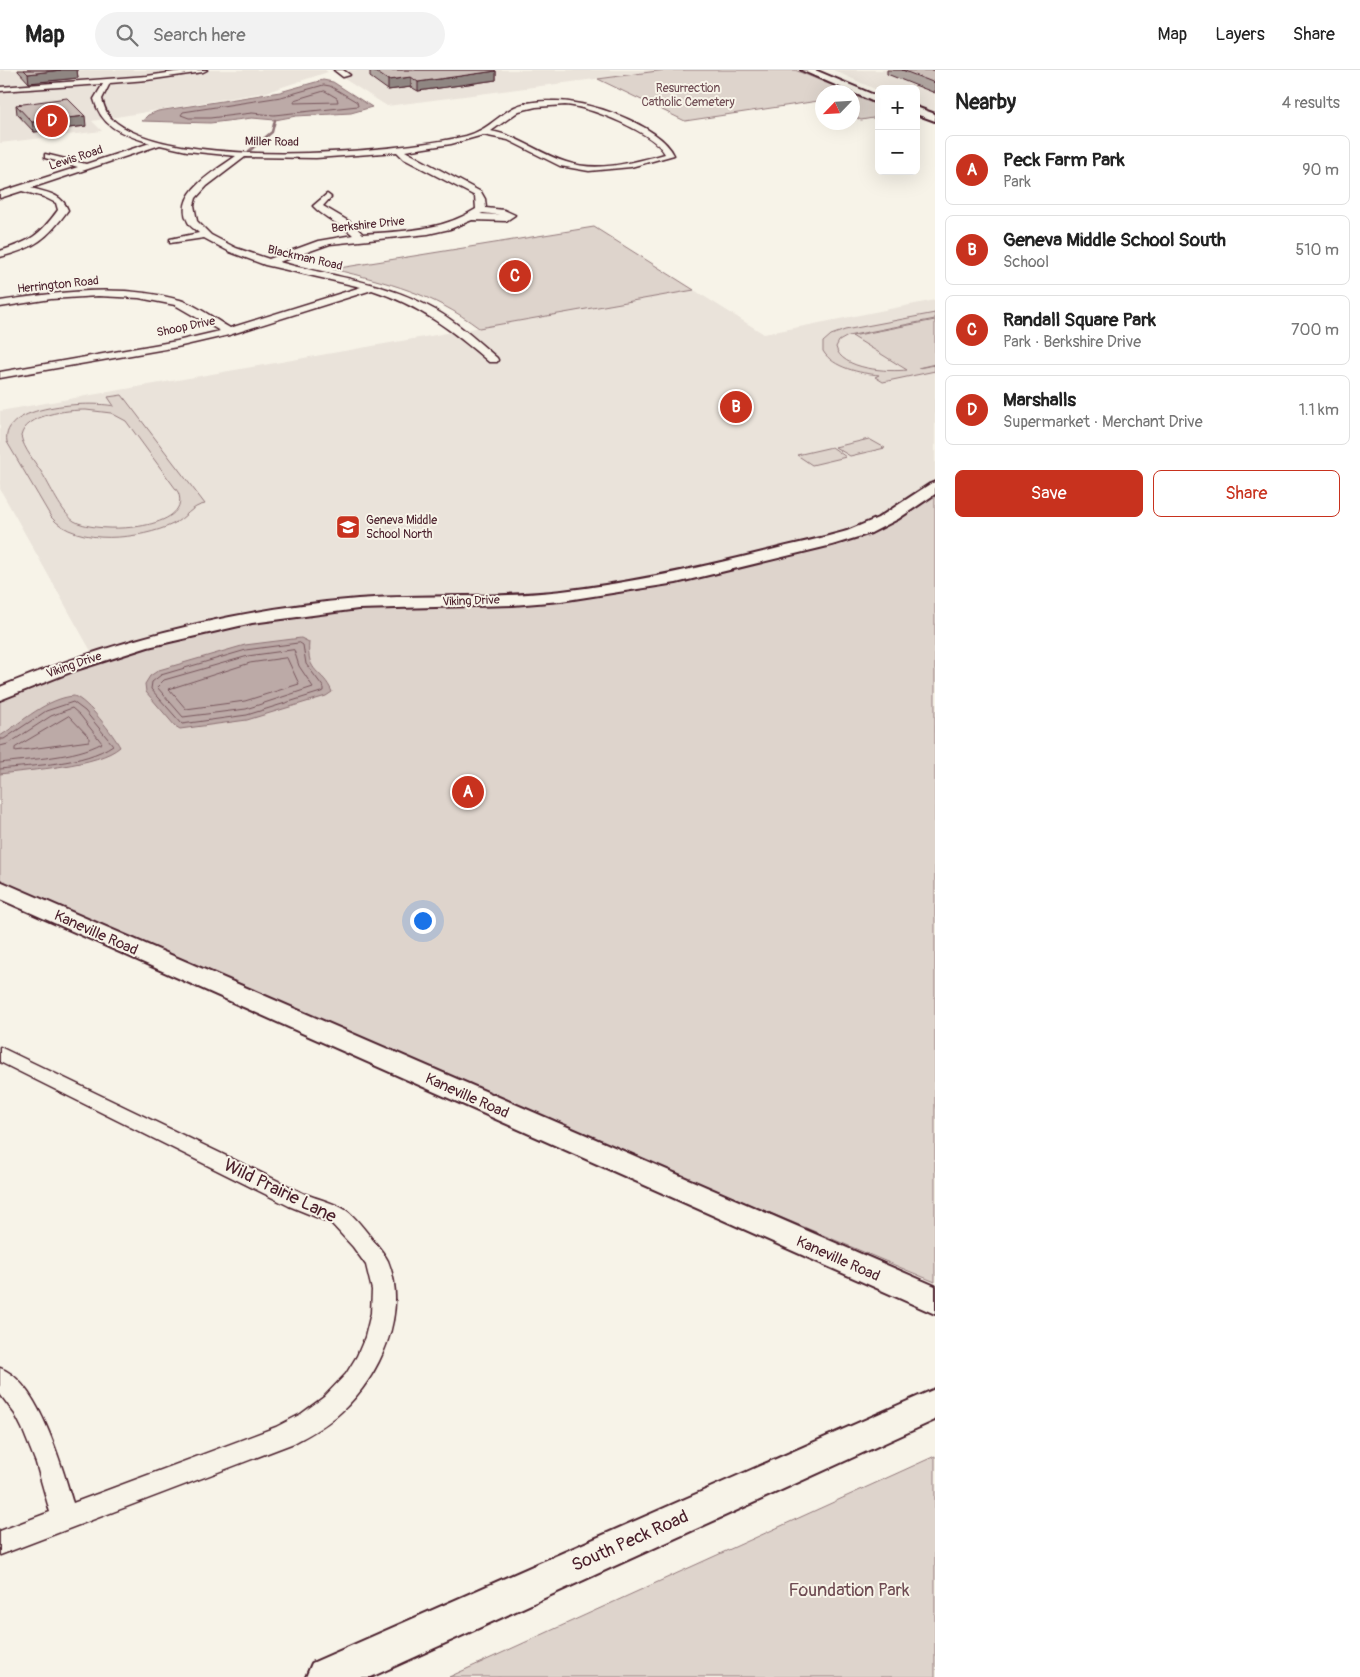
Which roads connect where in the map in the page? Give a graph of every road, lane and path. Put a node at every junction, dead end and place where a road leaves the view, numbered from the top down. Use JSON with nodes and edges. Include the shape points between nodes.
{"nodes":[{"id":1,"x":202,"y":70,"type":"edge"},
{"id":2,"x":338,"y":70,"type":"edge"},
{"id":3,"x":806,"y":70,"type":"edge"},
{"id":4,"x":826,"y":70,"type":"edge"},
{"id":5,"x":346,"y":75,"type":"dead end"},
{"id":6,"x":107,"y":81,"type":"junction"},
{"id":7,"x":0,"y":89,"type":"edge"},
{"id":8,"x":875,"y":91,"type":"edge"},
{"id":9,"x":875,"y":99,"type":"edge"},
{"id":10,"x":920,"y":112,"type":"edge"},
{"id":11,"x":935,"y":118,"type":"edge"},
{"id":12,"x":920,"y":119,"type":"edge"},
{"id":13,"x":935,"y":125,"type":"edge"},
{"id":14,"x":484,"y":133,"type":"junction"},
{"id":15,"x":159,"y":143,"type":"junction"},
{"id":16,"x":397,"y":148,"type":"junction"},
{"id":17,"x":244,"y":154,"type":"junction"},
{"id":18,"x":48,"y":156,"type":"dead end"},
{"id":19,"x":89,"y":167,"type":"junction"},
{"id":20,"x":21,"y":188,"type":"junction"},
{"id":21,"x":0,"y":195,"type":"edge"},
{"id":22,"x":328,"y":197,"type":"dead end"},
{"id":23,"x":481,"y":210,"type":"junction"},
{"id":24,"x":472,"y":217,"type":"junction"},
{"id":25,"x":206,"y":235,"type":"junction"},
{"id":26,"x":362,"y":237,"type":"junction"},
{"id":27,"x":173,"y":240,"type":"dead end"},
{"id":28,"x":24,"y":246,"type":"junction"},
{"id":29,"x":38,"y":249,"type":"dead end"},
{"id":30,"x":0,"y":254,"type":"edge"},
{"id":31,"x":268,"y":263,"type":"junction"},
{"id":32,"x":372,"y":287,"type":"junction"},
{"id":33,"x":0,"y":304,"type":"edge"},
{"id":34,"x":230,"y":332,"type":"junction"},
{"id":35,"x":50,"y":354,"type":"dead end"},
{"id":36,"x":493,"y":360,"type":"dead end"},
{"id":37,"x":60,"y":365,"type":"junction"},
{"id":38,"x":0,"y":375,"type":"edge"},
{"id":39,"x":935,"y":486,"type":"edge"},
{"id":40,"x":0,"y":694,"type":"edge"},
{"id":41,"x":2,"y":892,"type":"edge"},
{"id":42,"x":0,"y":1054,"type":"edge"},
{"id":43,"x":935,"y":1301,"type":"edge"},
{"id":44,"x":0,"y":1378,"type":"edge"},
{"id":45,"x":935,"y":1404,"type":"edge"},
{"id":46,"x":64,"y":1519,"type":"junction"},
{"id":47,"x":0,"y":1543,"type":"edge"},
{"id":48,"x":326,"y":1677,"type":"edge"}],
"edges":[{"from":1,"to":6,"type":"street"},
{"from":2,"to":5,"type":"street"},
{"from":3,"to":9,"type":"main road"},
{"from":4,"to":8,"type":"main road"},
{"from":6,"to":7,"type":"street"},
{"from":6,"to":15,"type":"street","name":"Miller Road","via":[[98,99],[110,122]]},
{"from":10,"to":11,"type":"main road"},
{"from":12,"to":13,"type":"main road"},
{"from":14,"to":14,"type":"street","name":"Miller Road","via":[[514,110],[532,105],[572,103],[609,114],[663,143],[670,154],[619,166],[576,168],[512,139]]},
{"from":14,"to":16,"type":"street","name":"Miller Road"},
{"from":15,"to":17,"type":"street","name":"Miller Road"},
{"from":15,"to":19,"type":"street","name":"Lewis Road"},
{"from":16,"to":17,"type":"street","name":"Miller Road","via":[[341,155]]},
{"from":16,"to":23,"type":"street","via":[[407,157],[478,194]]},
{"from":17,"to":25,"type":"street","name":"Blackman Road","via":[[198,189],[189,205],[191,221]]},
{"from":18,"to":19,"type":"street"},
{"from":19,"to":20,"type":"street","name":"Lewis Road"},
{"from":20,"to":21,"type":"street","name":"Lewis Road"},
{"from":20,"to":28,"type":"street","via":[[60,202],[63,210],[46,233]]},
{"from":22,"to":26,"type":"street","via":[[318,206]]},
{"from":23,"to":24,"type":"street","name":"Berkshire Drive"},
{"from":23,"to":24,"type":"street","name":"Berkshire Drive","via":[[510,215],[506,218]]},
{"from":24,"to":26,"type":"street","name":"Berkshire Drive","via":[[430,230]]},
{"from":25,"to":27,"type":"street"},
{"from":25,"to":31,"type":"street","name":"Blackman Road","via":[[232,251]]},
{"from":26,"to":31,"type":"street","name":"Berkshire Drive","via":[[301,249]]},
{"from":28,"to":29,"type":"street"},
{"from":28,"to":30,"type":"street"},
{"from":31,"to":32,"type":"street","name":"Blackman Road"},
{"from":32,"to":34,"type":"street","name":"Shoop Drive"},
{"from":32,"to":36,"type":"street","name":"Blackman Road","via":[[437,315]]},
{"from":33,"to":34,"type":"street","name":"Herrington Road","via":[[51,296],[139,295],[178,303]]},
{"from":34,"to":37,"type":"street","name":"Shoop Drive"},
{"from":35,"to":37,"type":"street"},
{"from":37,"to":38,"type":"street","name":"Shoop Drive"},
{"from":39,"to":40,"type":"street","name":"Viking Drive","via":[[894,515],[864,530],[706,572],[586,594],[531,599],[380,603],[238,620],[94,658]]},
{"from":41,"to":43,"type":"main road","name":"Kaneville Road"},
{"from":42,"to":46,"type":"street","name":"Wild Prairie Lane","via":[[338,1217],[377,1262],[383,1290],[383,1313],[367,1361],[333,1404],[310,1422],[285,1435]]},
{"from":44,"to":46,"type":"street","via":[[24,1408],[44,1453]]},
{"from":45,"to":48,"type":"main road","name":"South Peck Road"},
{"from":46,"to":47,"type":"street","name":"Wild Prairie Lane"}]}
